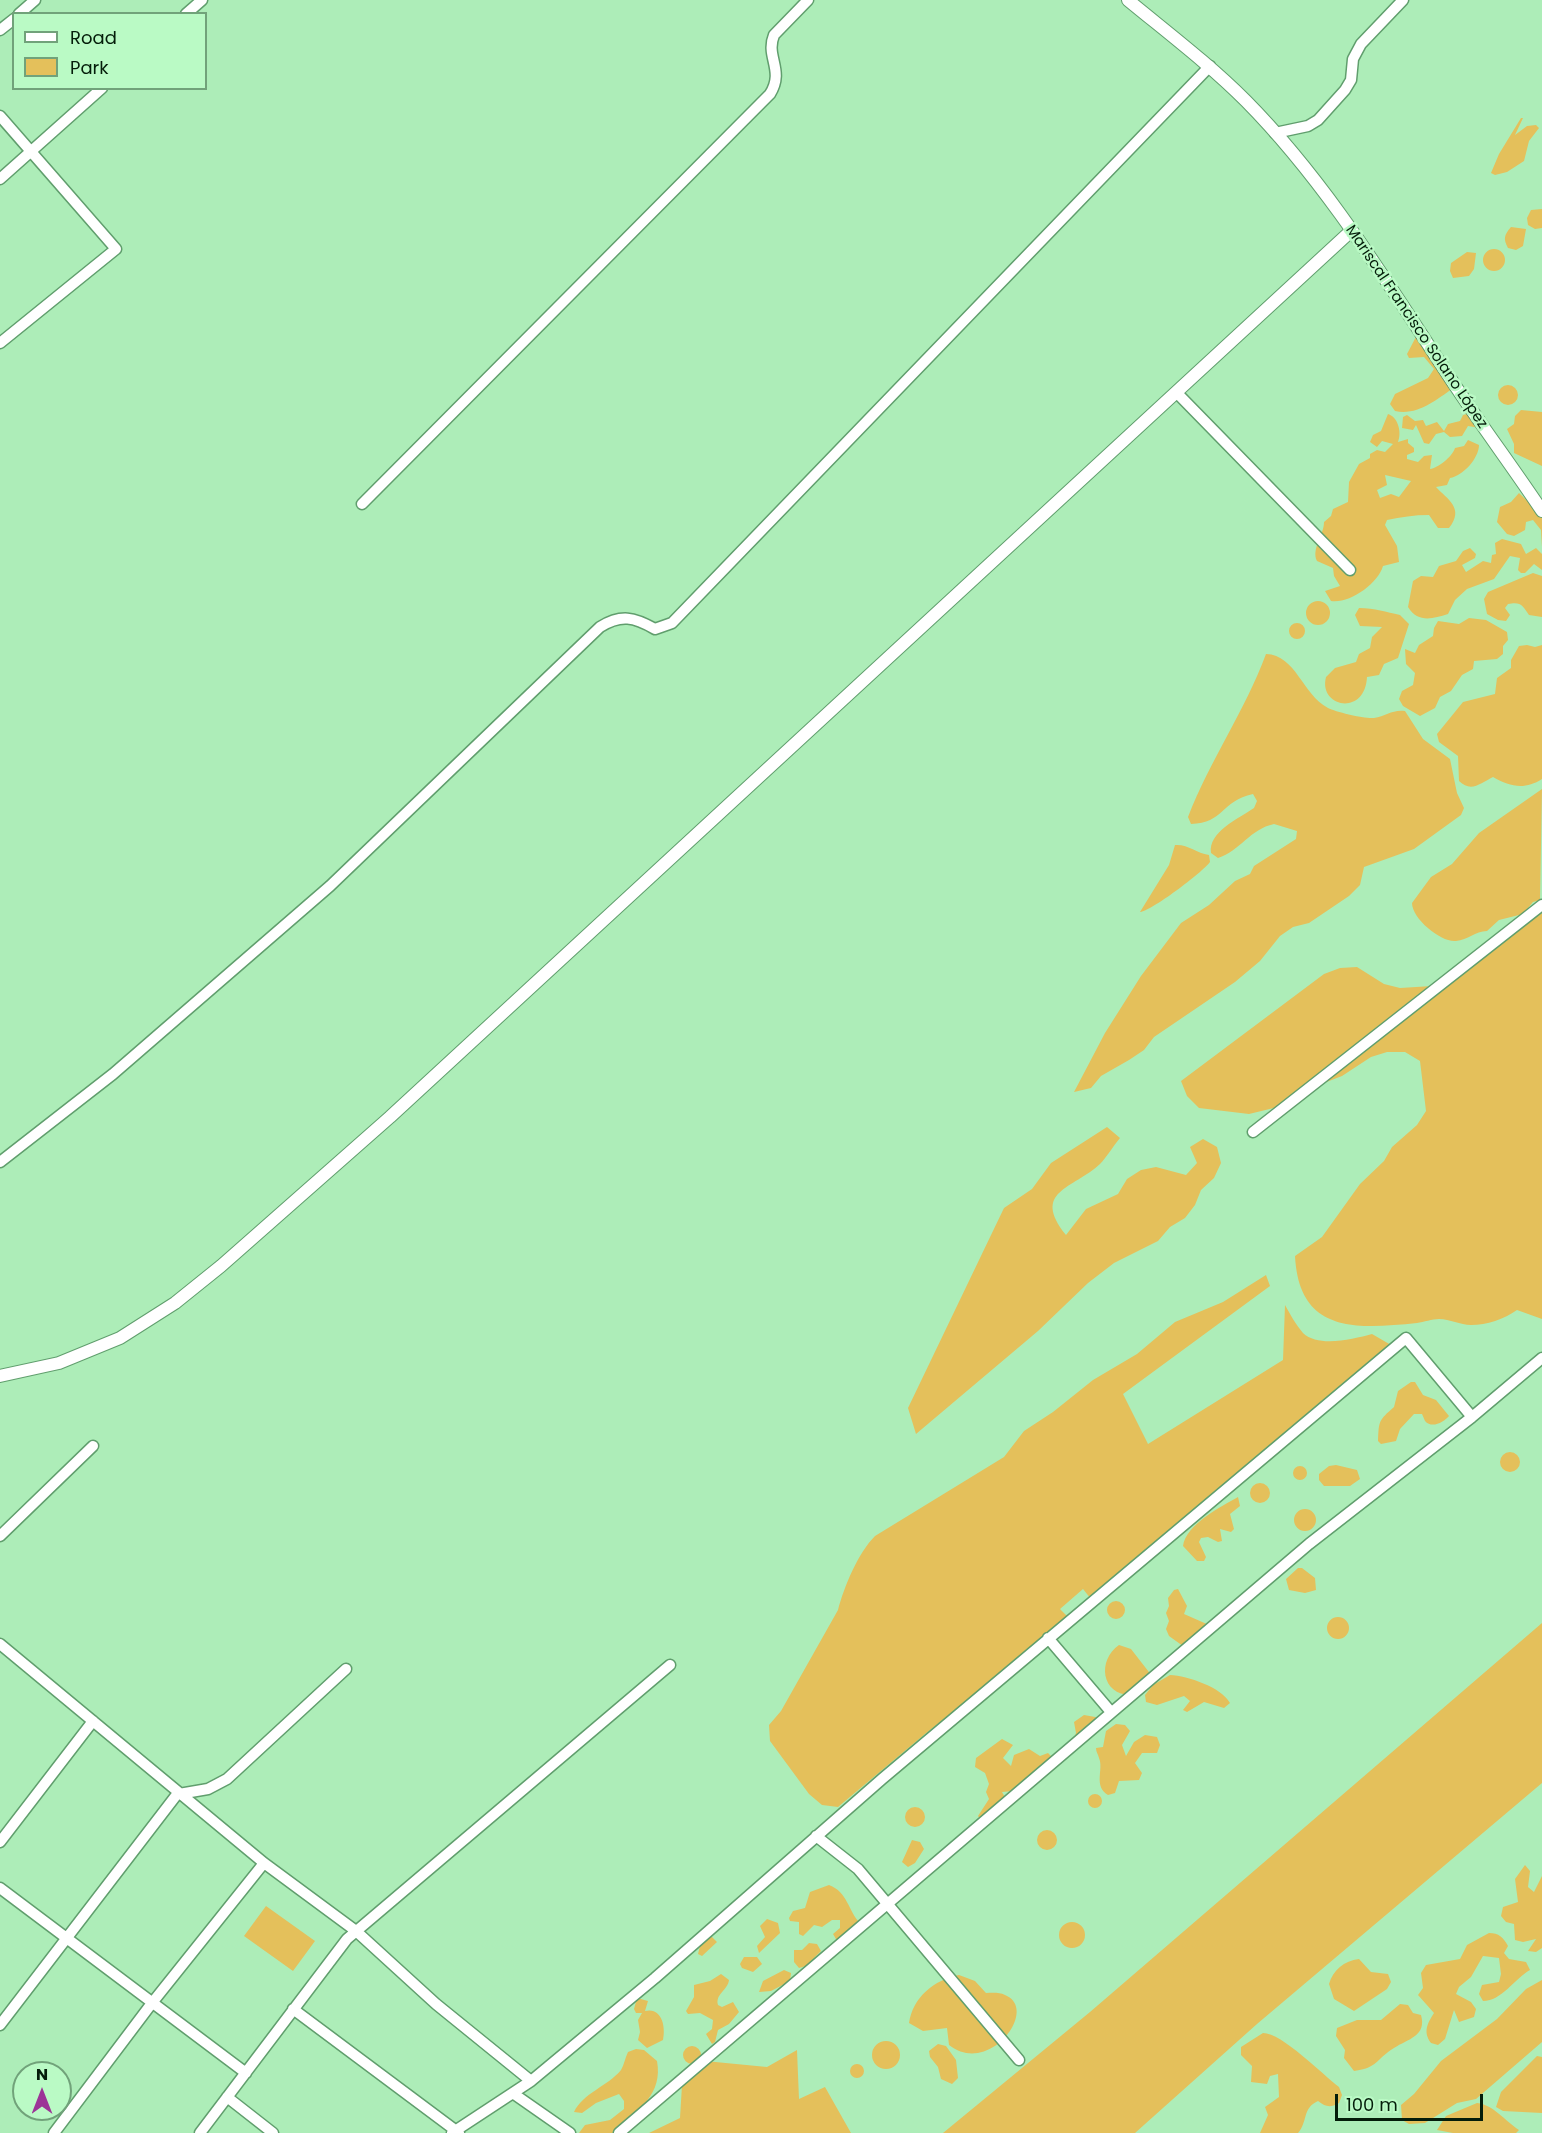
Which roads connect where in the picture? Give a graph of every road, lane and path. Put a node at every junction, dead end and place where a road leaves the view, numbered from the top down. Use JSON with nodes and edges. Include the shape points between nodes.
{"nodes":[{"id":1,"x":35,"y":0,"type":"edge"},
{"id":2,"x":202,"y":0,"type":"edge"},
{"id":3,"x":808,"y":0,"type":"edge"},
{"id":4,"x":1128,"y":0,"type":"edge"},
{"id":5,"x":1403,"y":0,"type":"edge"},
{"id":6,"x":21,"y":12,"type":"edge"},
{"id":7,"x":188,"y":12,"type":"edge"},
{"id":8,"x":12,"y":21,"type":"edge"},
{"id":9,"x":0,"y":30,"type":"edge"},
{"id":10,"x":1210,"y":66,"type":"junction"},
{"id":11,"x":100,"y":90,"type":"edge"},
{"id":12,"x":0,"y":116,"type":"edge"},
{"id":13,"x":1275,"y":133,"type":"junction"},
{"id":14,"x":31,"y":151,"type":"junction"},
{"id":15,"x":0,"y":179,"type":"edge"},
{"id":16,"x":1351,"y":231,"type":"junction"},
{"id":17,"x":0,"y":343,"type":"edge"},
{"id":18,"x":1177,"y":393,"type":"junction"},
{"id":19,"x":362,"y":504,"type":"dead end"},
{"id":20,"x":1542,"y":511,"type":"edge"},
{"id":21,"x":1350,"y":570,"type":"dead end"},
{"id":22,"x":1542,"y":904,"type":"edge"},
{"id":23,"x":1252,"y":1132,"type":"dead end"},
{"id":24,"x":0,"y":1162,"type":"edge"},
{"id":25,"x":1542,"y":1358,"type":"edge"},
{"id":26,"x":0,"y":1376,"type":"edge"},
{"id":27,"x":1472,"y":1417,"type":"junction"},
{"id":28,"x":93,"y":1446,"type":"dead end"},
{"id":29,"x":0,"y":1536,"type":"edge"},
{"id":30,"x":1048,"y":1638,"type":"junction"},
{"id":31,"x":0,"y":1644,"type":"edge"},
{"id":32,"x":670,"y":1665,"type":"dead end"},
{"id":33,"x":346,"y":1669,"type":"dead end"},
{"id":34,"x":1112,"y":1712,"type":"junction"},
{"id":35,"x":93,"y":1720,"type":"junction"},
{"id":36,"x":178,"y":1793,"type":"junction"},
{"id":37,"x":816,"y":1836,"type":"junction"},
{"id":38,"x":0,"y":1842,"type":"edge"},
{"id":39,"x":264,"y":1863,"type":"junction"},
{"id":40,"x":0,"y":1888,"type":"edge"},
{"id":41,"x":888,"y":1903,"type":"junction"},
{"id":42,"x":356,"y":1931,"type":"junction"},
{"id":43,"x":66,"y":1938,"type":"junction"},
{"id":44,"x":152,"y":2002,"type":"junction"},
{"id":45,"x":293,"y":2009,"type":"junction"},
{"id":46,"x":0,"y":2025,"type":"edge"},
{"id":47,"x":1019,"y":2060,"type":"dead end"},
{"id":48,"x":246,"y":2073,"type":"junction"},
{"id":49,"x":531,"y":2081,"type":"junction"},
{"id":50,"x":514,"y":2094,"type":"junction"},
{"id":51,"x":227,"y":2097,"type":"junction"},
{"id":52,"x":455,"y":2132,"type":"edge"},
{"id":53,"x":54,"y":2133,"type":"edge"},
{"id":54,"x":200,"y":2133,"type":"edge"},
{"id":55,"x":273,"y":2133,"type":"edge"},
{"id":56,"x":570,"y":2133,"type":"edge"},
{"id":57,"x":619,"y":2133,"type":"edge"}],
"edges":[{"from":1,"to":6,"type":"street"},
{"from":2,"to":7,"type":"street"},
{"from":3,"to":19,"type":"street","via":[[774,35],[771,43],[778,74],[770,94]]},
{"from":4,"to":10,"type":"street","name":"Mariscal Francisco Solano López"},
{"from":5,"to":13,"type":"street","via":[[1361,44],[1346,90],[1318,120]]},
{"from":8,"to":9,"type":"street"},
{"from":10,"to":13,"type":"street","name":"Mariscal Francisco Solano López"},
{"from":10,"to":24,"type":"street","via":[[672,623],[655,629],[630,617],[600,627],[330,885],[113,1074]]},
{"from":11,"to":14,"type":"street"},
{"from":12,"to":14,"type":"street"},
{"from":13,"to":16,"type":"street","name":"Mariscal Francisco Solano López"},
{"from":14,"to":15,"type":"street"},
{"from":14,"to":17,"type":"street","via":[[116,249]]},
{"from":16,"to":18,"type":"street"},
{"from":16,"to":20,"type":"street","name":"Mariscal Francisco Solano López"},
{"from":18,"to":21,"type":"street"},
{"from":18,"to":26,"type":"street","via":[[398,1109],[221,1266],[175,1303],[120,1338],[59,1363]]},
{"from":22,"to":23,"type":"street"},
{"from":25,"to":27,"type":"street"},
{"from":27,"to":30,"type":"street","via":[[1406,1338]]},
{"from":27,"to":34,"type":"street","via":[[1309,1544]]},
{"from":28,"to":29,"type":"street"},
{"from":30,"to":34,"type":"street"},
{"from":30,"to":37,"type":"street"},
{"from":31,"to":35,"type":"street"},
{"from":32,"to":42,"type":"street"},
{"from":33,"to":36,"type":"street","via":[[227,1779],[208,1789]]},
{"from":34,"to":41,"type":"street"},
{"from":35,"to":36,"type":"street"},
{"from":35,"to":38,"type":"street"},
{"from":36,"to":39,"type":"street"},
{"from":36,"to":43,"type":"street"},
{"from":37,"to":41,"type":"street","via":[[845,1856]]},
{"from":37,"to":49,"type":"street"},
{"from":39,"to":42,"type":"street"},
{"from":39,"to":44,"type":"street"},
{"from":40,"to":43,"type":"street"},
{"from":41,"to":47,"type":"street"},
{"from":41,"to":57,"type":"street"},
{"from":42,"to":45,"type":"street"},
{"from":42,"to":49,"type":"street","via":[[436,2004]]},
{"from":43,"to":44,"type":"street"},
{"from":43,"to":46,"type":"street"},
{"from":44,"to":48,"type":"street"},
{"from":44,"to":53,"type":"street"},
{"from":45,"to":48,"type":"street"},
{"from":45,"to":52,"type":"street"},
{"from":48,"to":51,"type":"street"},
{"from":49,"to":50,"type":"street"},
{"from":50,"to":52,"type":"street"},
{"from":50,"to":56,"type":"street"},
{"from":51,"to":54,"type":"street"},
{"from":51,"to":55,"type":"street"}]}
